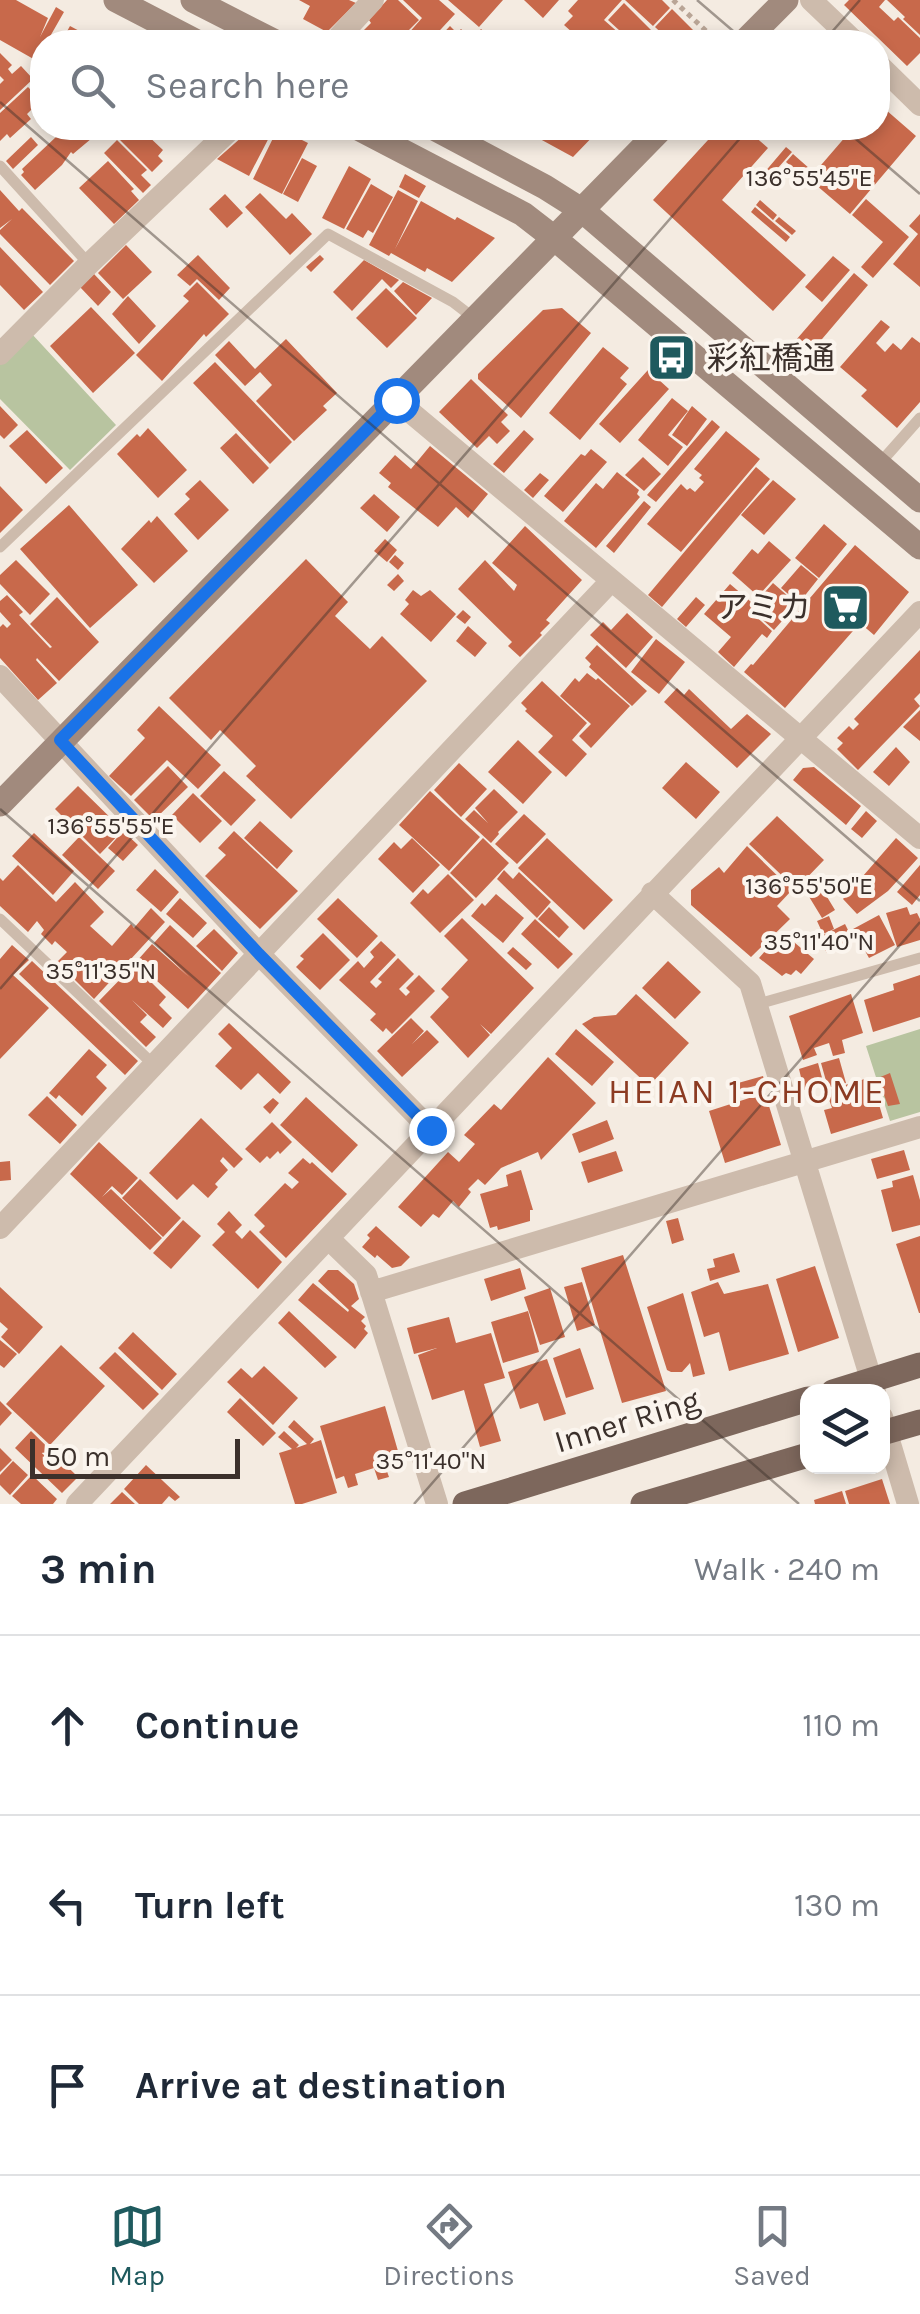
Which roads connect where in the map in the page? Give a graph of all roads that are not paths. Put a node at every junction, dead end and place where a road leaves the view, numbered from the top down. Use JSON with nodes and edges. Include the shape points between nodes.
{"nodes":[{"id":1,"x":116,"y":0,"type":"edge"},
{"id":2,"x":194,"y":0,"type":"edge"},
{"id":3,"x":373,"y":0,"type":"edge"},
{"id":4,"x":786,"y":0,"type":"edge"},
{"id":5,"x":810,"y":0,"type":"edge"},
{"id":6,"x":173,"y":30,"type":"edge"},
{"id":7,"x":252,"y":30,"type":"edge"},
{"id":8,"x":345,"y":30,"type":"edge"},
{"id":9,"x":756,"y":30,"type":"edge"},
{"id":10,"x":842,"y":30,"type":"edge"},
{"id":11,"x":890,"y":76,"type":"edge"},
{"id":12,"x":920,"y":105,"type":"edge"},
{"id":13,"x":219,"y":140,"type":"edge"},
{"id":14,"x":381,"y":140,"type":"edge"},
{"id":15,"x":457,"y":140,"type":"edge"},
{"id":16,"x":650,"y":140,"type":"edge"},
{"id":17,"x":0,"y":166,"type":"edge"},
{"id":18,"x":583,"y":210,"type":"junction"},
{"id":19,"x":554,"y":238,"type":"junction"},
{"id":20,"x":89,"y":264,"type":"junction"},
{"id":21,"x":475,"y":320,"type":"junction"},
{"id":22,"x":0,"y":354,"type":"edge"},
{"id":23,"x":396,"y":400,"type":"junction"},
{"id":24,"x":920,"y":418,"type":"edge"},
{"id":25,"x":879,"y":464,"type":"junction"},
{"id":26,"x":920,"y":500,"type":"edge"},
{"id":27,"x":0,"y":546,"type":"edge"},
{"id":28,"x":920,"y":548,"type":"edge"},
{"id":29,"x":611,"y":581,"type":"junction"},
{"id":30,"x":920,"y":612,"type":"edge"},
{"id":31,"x":0,"y":676,"type":"edge"},
{"id":32,"x":800,"y":738,"type":"junction"},
{"id":33,"x":60,"y":740,"type":"junction"},
{"id":34,"x":0,"y":804,"type":"edge"},
{"id":35,"x":920,"y":838,"type":"edge"},
{"id":36,"x":652,"y":894,"type":"junction"},
{"id":37,"x":0,"y":919,"type":"edge"},
{"id":38,"x":259,"y":954,"type":"junction"},
{"id":39,"x":920,"y":958,"type":"edge"},
{"id":40,"x":758,"y":1004,"type":"junction"},
{"id":41,"x":154,"y":1065,"type":"junction"},
{"id":42,"x":920,"y":1127,"type":"edge"},
{"id":43,"x":431,"y":1130,"type":"junction"},
{"id":44,"x":806,"y":1161,"type":"junction"},
{"id":45,"x":0,"y":1228,"type":"edge"},
{"id":46,"x":329,"y":1240,"type":"junction"},
{"id":47,"x":371,"y":1292,"type":"junction"},
{"id":48,"x":920,"y":1365,"type":"edge"},
{"id":49,"x":872,"y":1384,"type":"edge"},
{"id":50,"x":877,"y":1384,"type":"edge"},
{"id":51,"x":800,"y":1401,"type":"edge"},
{"id":52,"x":920,"y":1422,"type":"edge"},
{"id":53,"x":890,"y":1426,"type":"edge"},
{"id":54,"x":890,"y":1446,"type":"edge"},
{"id":55,"x":800,"y":1457,"type":"edge"},
{"id":56,"x":77,"y":1504,"type":"edge"},
{"id":57,"x":436,"y":1504,"type":"edge"},
{"id":58,"x":464,"y":1504,"type":"edge"},
{"id":59,"x":643,"y":1504,"type":"edge"},
{"id":60,"x":908,"y":1504,"type":"edge"}],
"edges":[{"from":1,"to":6,"type":"street"},
{"from":2,"to":7,"type":"street"},
{"from":3,"to":8,"type":"street"},
{"from":4,"to":9,"type":"street"},
{"from":5,"to":10,"type":"street"},
{"from":11,"to":12,"type":"street"},
{"from":13,"to":20,"type":"street"},
{"from":14,"to":19,"type":"street","via":[[523,214]]},
{"from":15,"to":18,"type":"street"},
{"from":16,"to":18,"type":"street"},
{"from":17,"to":20,"type":"lane"},
{"from":18,"to":19,"type":"street"},
{"from":18,"to":25,"type":"street"},
{"from":19,"to":21,"type":"street"},
{"from":19,"to":28,"type":"street"},
{"from":20,"to":22,"type":"street"},
{"from":21,"to":23,"type":"street"},
{"from":21,"to":27,"type":"lane","via":[[328,234]]},
{"from":23,"to":29,"type":"street"},
{"from":23,"to":33,"type":"street"},
{"from":24,"to":25,"type":"lane"},
{"from":25,"to":26,"type":"street"},
{"from":29,"to":32,"type":"street"},
{"from":29,"to":38,"type":"street"},
{"from":30,"to":32,"type":"street"},
{"from":31,"to":33,"type":"street"},
{"from":32,"to":35,"type":"street"},
{"from":32,"to":36,"type":"street"},
{"from":33,"to":34,"type":"street"},
{"from":33,"to":38,"type":"street"},
{"from":36,"to":40,"type":"street","via":[[750,983]]},
{"from":36,"to":43,"type":"street"},
{"from":37,"to":41,"type":"lane"},
{"from":38,"to":41,"type":"street"},
{"from":38,"to":43,"type":"street"},
{"from":39,"to":40,"type":"lane"},
{"from":40,"to":44,"type":"street"},
{"from":41,"to":45,"type":"street"},
{"from":42,"to":44,"type":"street"},
{"from":43,"to":46,"type":"street"},
{"from":44,"to":47,"type":"street"},
{"from":44,"to":49,"type":"street"},
{"from":46,"to":47,"type":"street","via":[[366,1275]]},
{"from":46,"to":56,"type":"street"},
{"from":47,"to":57,"type":"street"},
{"from":48,"to":50,"type":"main road"},
{"from":51,"to":58,"type":"main road","name":"Inner Ring"},
{"from":52,"to":53,"type":"main road"},
{"from":54,"to":60,"type":"street"},
{"from":55,"to":59,"type":"main road"}]}
